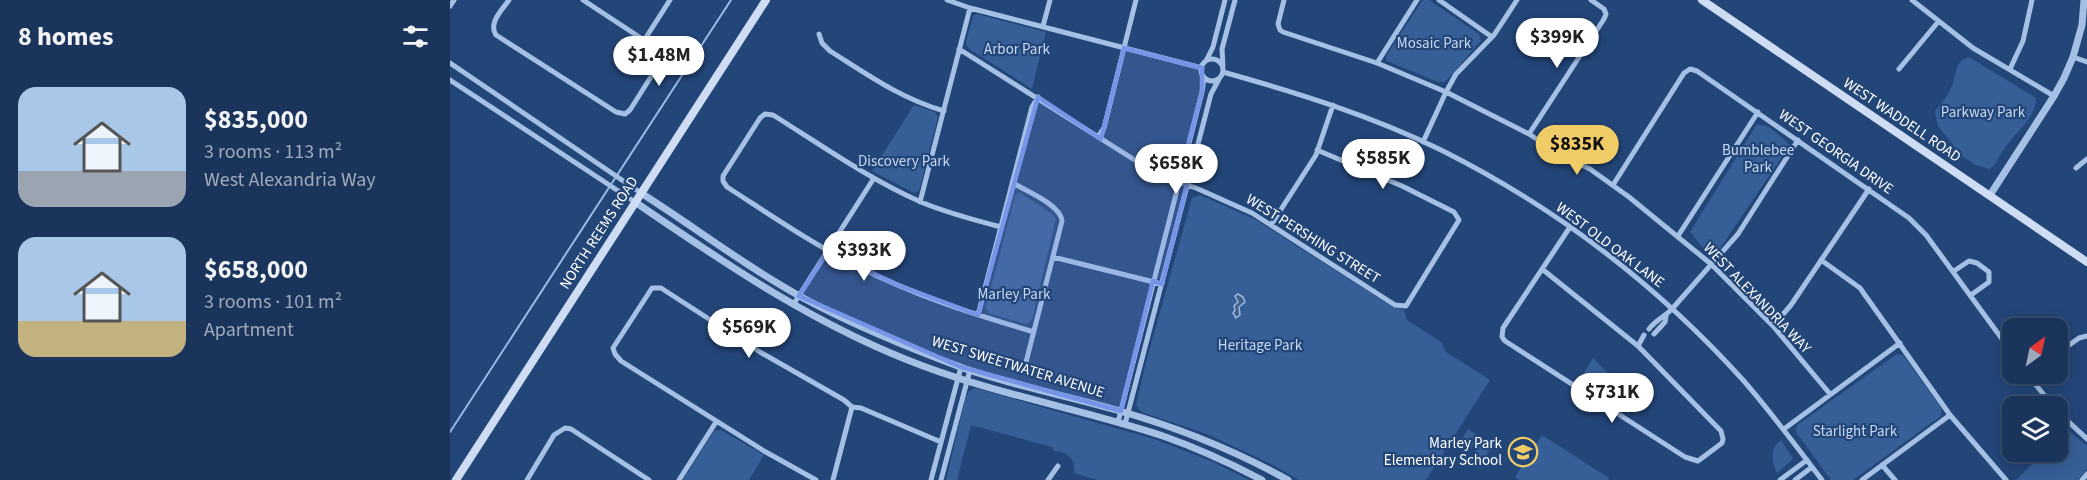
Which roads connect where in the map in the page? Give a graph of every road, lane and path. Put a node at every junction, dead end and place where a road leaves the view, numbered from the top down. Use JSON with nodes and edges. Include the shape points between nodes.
{"nodes":[{"id":1,"x":454,"y":0,"type":"edge"},
{"id":2,"x":509,"y":0,"type":"edge"},
{"id":3,"x":583,"y":0,"type":"edge"},
{"id":4,"x":670,"y":0,"type":"edge"},
{"id":5,"x":766,"y":0,"type":"edge"},
{"id":6,"x":947,"y":0,"type":"edge"},
{"id":7,"x":1050,"y":0,"type":"edge"},
{"id":8,"x":1136,"y":0,"type":"edge"},
{"id":9,"x":1226,"y":0,"type":"edge"},
{"id":10,"x":1235,"y":0,"type":"edge"},
{"id":11,"x":1284,"y":0,"type":"edge"},
{"id":12,"x":1417,"y":0,"type":"edge"},
{"id":13,"x":1439,"y":0,"type":"edge"},
{"id":14,"x":1517,"y":0,"type":"edge"},
{"id":15,"x":1591,"y":0,"type":"edge"},
{"id":16,"x":1702,"y":0,"type":"edge"},
{"id":17,"x":1912,"y":0,"type":"edge"},
{"id":18,"x":2032,"y":0,"type":"edge"},
{"id":19,"x":2084,"y":0,"type":"edge"},
{"id":20,"x":450,"y":6,"type":"edge"},
{"id":21,"x":970,"y":8,"type":"junction"},
{"id":22,"x":1938,"y":22,"type":"junction"},
{"id":23,"x":1043,"y":26,"type":"junction"},
{"id":24,"x":819,"y":34,"type":"dead end"},
{"id":25,"x":1492,"y":38,"type":"junction"},
{"id":26,"x":645,"y":39,"type":"junction"},
{"id":27,"x":1124,"y":48,"type":"junction"},
{"id":28,"x":960,"y":49,"type":"junction"},
{"id":29,"x":2073,"y":57,"type":"junction"},
{"id":30,"x":1206,"y":61,"type":"junction"},
{"id":31,"x":2087,"y":62,"type":"edge"},
{"id":32,"x":450,"y":63,"type":"edge"},
{"id":33,"x":1377,"y":63,"type":"junction"},
{"id":34,"x":1202,"y":68,"type":"junction"},
{"id":35,"x":1899,"y":69,"type":"dead end"},
{"id":36,"x":2010,"y":69,"type":"junction"},
{"id":37,"x":1223,"y":70,"type":"junction"},
{"id":38,"x":1204,"y":77,"type":"junction"},
{"id":39,"x":1219,"y":79,"type":"junction"},
{"id":40,"x":450,"y":80,"type":"edge"},
{"id":41,"x":1446,"y":92,"type":"junction"},
{"id":42,"x":2054,"y":96,"type":"junction"},
{"id":43,"x":1038,"y":97,"type":"junction"},
{"id":44,"x":1334,"y":105,"type":"junction"},
{"id":45,"x":944,"y":111,"type":"junction"},
{"id":46,"x":1758,"y":112,"type":"junction"},
{"id":47,"x":1528,"y":134,"type":"junction"},
{"id":48,"x":1098,"y":137,"type":"junction"},
{"id":49,"x":1798,"y":140,"type":"junction"},
{"id":50,"x":1423,"y":142,"type":"junction"},
{"id":51,"x":1317,"y":150,"type":"junction"},
{"id":52,"x":2087,"y":159,"type":"edge"},
{"id":53,"x":2076,"y":168,"type":"dead end"},
{"id":54,"x":874,"y":178,"type":"junction"},
{"id":55,"x":1013,"y":183,"type":"junction"},
{"id":56,"x":1178,"y":183,"type":"junction"},
{"id":57,"x":1187,"y":185,"type":"junction"},
{"id":58,"x":1613,"y":185,"type":"junction"},
{"id":59,"x":1869,"y":189,"type":"junction"},
{"id":60,"x":641,"y":193,"type":"junction"},
{"id":61,"x":1990,"y":195,"type":"junction"},
{"id":62,"x":635,"y":202,"type":"junction"},
{"id":63,"x":920,"y":202,"type":"junction"},
{"id":64,"x":1271,"y":225,"type":"junction"},
{"id":65,"x":1001,"y":227,"type":"junction"},
{"id":66,"x":1570,"y":227,"type":"junction"},
{"id":67,"x":1678,"y":236,"type":"junction"},
{"id":68,"x":828,"y":251,"type":"junction"},
{"id":69,"x":1053,"y":257,"type":"junction"},
{"id":70,"x":1821,"y":260,"type":"junction"},
{"id":71,"x":2087,"y":262,"type":"edge"},
{"id":72,"x":1712,"y":264,"type":"junction"},
{"id":73,"x":1542,"y":269,"type":"junction"},
{"id":74,"x":1953,"y":271,"type":"junction"},
{"id":75,"x":1153,"y":281,"type":"junction"},
{"id":76,"x":1162,"y":284,"type":"junction"},
{"id":77,"x":1971,"y":295,"type":"junction"},
{"id":78,"x":799,"y":296,"type":"junction"},
{"id":79,"x":793,"y":305,"type":"junction"},
{"id":80,"x":1672,"y":309,"type":"junction"},
{"id":81,"x":978,"y":315,"type":"junction"},
{"id":82,"x":1773,"y":326,"type":"junction"},
{"id":83,"x":1653,"y":330,"type":"dead end"},
{"id":84,"x":1034,"y":332,"type":"junction"},
{"id":85,"x":2086,"y":336,"type":"edge"},
{"id":86,"x":2002,"y":339,"type":"edge"},
{"id":87,"x":1900,"y":343,"type":"junction"},
{"id":88,"x":2068,"y":347,"type":"edge"},
{"id":89,"x":1025,"y":366,"type":"dead end"},
{"id":90,"x":961,"y":367,"type":"junction"},
{"id":91,"x":970,"y":370,"type":"junction"},
{"id":92,"x":957,"y":378,"type":"junction"},
{"id":93,"x":966,"y":380,"type":"junction"},
{"id":94,"x":2036,"y":384,"type":"edge"},
{"id":95,"x":1830,"y":394,"type":"junction"},
{"id":96,"x":2045,"y":396,"type":"edge"},
{"id":97,"x":852,"y":406,"type":"junction"},
{"id":98,"x":1125,"y":412,"type":"junction"},
{"id":99,"x":1950,"y":415,"type":"junction"},
{"id":100,"x":2068,"y":421,"type":"edge"},
{"id":101,"x":716,"y":422,"type":"junction"},
{"id":102,"x":1122,"y":423,"type":"junction"},
{"id":103,"x":1784,"y":429,"type":"junction"},
{"id":104,"x":2087,"y":439,"type":"edge"},
{"id":105,"x":941,"y":442,"type":"junction"},
{"id":106,"x":1807,"y":460,"type":"junction"},
{"id":107,"x":1882,"y":465,"type":"junction"},
{"id":108,"x":1058,"y":466,"type":"dead end"},
{"id":109,"x":1812,"y":467,"type":"junction"},
{"id":110,"x":2087,"y":474,"type":"edge"},
{"id":111,"x":456,"y":480,"type":"edge"},
{"id":112,"x":527,"y":480,"type":"edge"},
{"id":113,"x":649,"y":480,"type":"edge"},
{"id":114,"x":679,"y":480,"type":"edge"},
{"id":115,"x":816,"y":480,"type":"edge"},
{"id":116,"x":833,"y":480,"type":"edge"},
{"id":117,"x":931,"y":480,"type":"edge"},
{"id":118,"x":941,"y":480,"type":"edge"},
{"id":119,"x":1047,"y":480,"type":"edge"},
{"id":120,"x":1262,"y":480,"type":"edge"},
{"id":121,"x":1287,"y":480,"type":"edge"},
{"id":122,"x":1780,"y":480,"type":"edge"},
{"id":123,"x":1795,"y":480,"type":"edge"},
{"id":124,"x":1822,"y":480,"type":"edge"},
{"id":125,"x":1862,"y":480,"type":"edge"},
{"id":126,"x":1894,"y":480,"type":"edge"},
{"id":127,"x":2006,"y":480,"type":"edge"},
{"id":128,"x":2082,"y":480,"type":"edge"}],
"edges":[{"from":1,"to":20,"type":"street"},
{"from":2,"to":26,"type":"street","via":[[493,24],[496,35],[616,112],[625,114],[630,110],[662,57]]},
{"from":3,"to":26,"type":"street"},
{"from":4,"to":26,"type":"street"},
{"from":5,"to":60,"type":"main road","name":"NORTH REEMS ROAD"},
{"from":6,"to":21,"type":"street"},
{"from":7,"to":23,"type":"street"},
{"from":8,"to":27,"type":"street"},
{"from":9,"to":30,"type":"street"},
{"from":10,"to":37,"type":"street","via":[[1222,49]]},
{"from":11,"to":33,"type":"street","name":"WEST ALEXANDRIA WAY","via":[[1280,30]]},
{"from":12,"to":33,"type":"street"},
{"from":13,"to":25,"type":"street"},
{"from":14,"to":25,"type":"street"},
{"from":15,"to":47,"type":"street","via":[[1604,9],[1604,19]]},
{"from":16,"to":61,"type":"main road","name":"WEST WADDELL ROAD"},
{"from":17,"to":22,"type":"street"},
{"from":18,"to":36,"type":"street","via":[[2023,41]]},
{"from":19,"to":29,"type":"street"},
{"from":21,"to":23,"type":"street"},
{"from":21,"to":28,"type":"street"},
{"from":22,"to":35,"type":"street"},
{"from":22,"to":36,"type":"street"},
{"from":23,"to":27,"type":"street"},
{"from":24,"to":45,"type":"street","via":[[830,51],[887,87]]},
{"from":25,"to":41,"type":"street","via":[[1456,74]]},
{"from":27,"to":34,"type":"street"},
{"from":27,"to":48,"type":"street","via":[[1104,128]]},
{"from":28,"to":43,"type":"street","name":"WEST PERSHING STREET"},
{"from":28,"to":45,"type":"street"},
{"from":29,"to":31,"type":"street"},
{"from":29,"to":42,"type":"street"},
{"from":30,"to":34,"type":"street"},
{"from":30,"to":37,"type":"street","via":[[1216,60]]},
{"from":32,"to":60,"type":"street","name":"WEST SWEETWATER AVENUE"},
{"from":33,"to":41,"type":"street","name":"WEST ALEXANDRIA WAY"},
{"from":34,"to":38,"type":"street"},
{"from":36,"to":42,"type":"street"},
{"from":37,"to":39,"type":"street"},
{"from":37,"to":44,"type":"street","name":"WEST OLD OAK LANE"},
{"from":38,"to":39,"type":"street"},
{"from":38,"to":56,"type":"street"},
{"from":39,"to":57,"type":"street"},
{"from":40,"to":62,"type":"street","name":"WEST SWEETWATER AVENUE"},
{"from":41,"to":47,"type":"street","name":"WEST ALEXANDRIA WAY"},
{"from":41,"to":50,"type":"street"},
{"from":42,"to":61,"type":"street"},
{"from":43,"to":48,"type":"street","name":"WEST PERSHING STREET"},
{"from":43,"to":55,"type":"street"},
{"from":44,"to":50,"type":"street","name":"WEST OLD OAK LANE"},
{"from":44,"to":51,"type":"street"},
{"from":45,"to":63,"type":"street"},
{"from":46,"to":49,"type":"street","name":"WEST GEORGIA DRIVE"},
{"from":46,"to":58,"type":"street","name":"WEST GEORGIA DRIVE","via":[[1690,69]]},
{"from":46,"to":67,"type":"street"},
{"from":47,"to":58,"type":"street","name":"WEST ALEXANDRIA WAY"},
{"from":48,"to":56,"type":"street","name":"WEST PERSHING STREET"},
{"from":49,"to":59,"type":"street","name":"WEST GEORGIA DRIVE"},
{"from":49,"to":72,"type":"street","via":[[1738,234]]},
{"from":50,"to":66,"type":"street","name":"WEST OLD OAK LANE","via":[[1520,194]]},
{"from":51,"to":64,"type":"street"},
{"from":51,"to":64,"type":"street","name":"WEST PERSHING STREET","via":[[1402,186],[1454,212],[1459,220],[1406,306],[1395,305]]},
{"from":52,"to":53,"type":"street"},
{"from":54,"to":63,"type":"street"},
{"from":54,"to":68,"type":"street"},
{"from":54,"to":68,"type":"street","via":[[773,115],[765,114],[723,176],[727,187]]},
{"from":55,"to":65,"type":"street"},
{"from":55,"to":69,"type":"street","via":[[1062,215]]},
{"from":56,"to":57,"type":"street","name":"WEST PERSHING STREET"},
{"from":56,"to":75,"type":"street"},
{"from":57,"to":64,"type":"street","name":"WEST PERSHING STREET"},
{"from":57,"to":76,"type":"street"},
{"from":58,"to":67,"type":"street","name":"WEST ALEXANDRIA WAY"},
{"from":59,"to":70,"type":"street"},
{"from":59,"to":74,"type":"street","name":"WEST GEORGIA DRIVE","via":[[1910,218]]},
{"from":60,"to":62,"type":"main road","name":"NORTH REEMS ROAD"},
{"from":60,"to":78,"type":"street","name":"WEST SWEETWATER AVENUE"},
{"from":61,"to":71,"type":"main road","name":"WEST WADDELL ROAD"},
{"from":62,"to":79,"type":"street","name":"WEST SWEETWATER AVENUE"},
{"from":62,"to":111,"type":"main road","name":"NORTH REEMS ROAD"},
{"from":63,"to":65,"type":"street"},
{"from":65,"to":81,"type":"street"},
{"from":66,"to":73,"type":"street"},
{"from":66,"to":80,"type":"street","name":"WEST OLD OAK LANE"},
{"from":67,"to":72,"type":"street","name":"WEST ALEXANDRIA WAY"},
{"from":68,"to":78,"type":"street"},
{"from":68,"to":81,"type":"street","via":[[895,284]]},
{"from":69,"to":75,"type":"street"},
{"from":69,"to":84,"type":"street"},
{"from":70,"to":82,"type":"street"},
{"from":70,"to":87,"type":"street","via":[[1860,288]]},
{"from":72,"to":80,"type":"street"},
{"from":72,"to":82,"type":"street","name":"WEST ALEXANDRIA WAY"},
{"from":73,"to":73,"type":"street","via":[[1643,341],[1721,431],[1722,443],[1698,461],[1685,457],[1505,341],[1503,328]]},
{"from":74,"to":77,"type":"street","name":"WEST GEORGIA DRIVE"},
{"from":74,"to":77,"type":"street","via":[[1970,261],[1989,272],[1989,282]]},
{"from":75,"to":76,"type":"street"},
{"from":75,"to":98,"type":"street"},
{"from":76,"to":98,"type":"street"},
{"from":77,"to":86,"type":"street","name":"WEST GEORGIA DRIVE"},
{"from":78,"to":79,"type":"street"},
{"from":78,"to":90,"type":"street","name":"WEST SWEETWATER AVENUE","via":[[888,339]]},
{"from":79,"to":92,"type":"street","name":"WEST SWEETWATER AVENUE","via":[[876,347]]},
{"from":80,"to":83,"type":"street","via":[[1660,317]]},
{"from":80,"to":103,"type":"street","name":"WEST OLD OAK LANE"},
{"from":81,"to":84,"type":"street"},
{"from":82,"to":95,"type":"street","name":"WEST ALEXANDRIA WAY"},
{"from":84,"to":89,"type":"street"},
{"from":85,"to":88,"type":"street"},
{"from":87,"to":95,"type":"street"},
{"from":87,"to":99,"type":"street"},
{"from":90,"to":91,"type":"street","name":"WEST SWEETWATER AVENUE"},
{"from":90,"to":92,"type":"street"},
{"from":91,"to":93,"type":"street"},
{"from":91,"to":98,"type":"street","name":"WEST SWEETWATER AVENUE"},
{"from":92,"to":93,"type":"street","name":"WEST SWEETWATER AVENUE"},
{"from":92,"to":105,"type":"street"},
{"from":93,"to":102,"type":"street","name":"WEST SWEETWATER AVENUE"},
{"from":93,"to":118,"type":"street"},
{"from":94,"to":96,"type":"street"},
{"from":95,"to":103,"type":"street"},
{"from":97,"to":101,"type":"street","via":[[657,287],[649,291],[613,348],[615,354]]},
{"from":97,"to":105,"type":"street"},
{"from":97,"to":116,"type":"street"},
{"from":98,"to":102,"type":"street"},
{"from":98,"to":121,"type":"street","name":"WEST SWEETWATER AVENUE","via":[[1200,438]]},
{"from":99,"to":107,"type":"street"},
{"from":99,"to":127,"type":"street"},
{"from":100,"to":104,"type":"street"},
{"from":101,"to":114,"type":"street"},
{"from":101,"to":115,"type":"street"},
{"from":102,"to":120,"type":"street","name":"WEST SWEETWATER AVENUE","via":[[1191,447]]},
{"from":103,"to":106,"type":"street","name":"WEST OLD OAK LANE"},
{"from":105,"to":117,"type":"street"},
{"from":106,"to":109,"type":"street","name":"WEST OLD OAK LANE"},
{"from":106,"to":122,"type":"street"},
{"from":107,"to":125,"type":"street"},
{"from":107,"to":126,"type":"street"},
{"from":108,"to":119,"type":"street"},
{"from":109,"to":123,"type":"street"},
{"from":109,"to":124,"type":"street","name":"WEST OLD OAK LANE"},
{"from":110,"to":128,"type":"street"},
{"from":112,"to":113,"type":"street","via":[[554,435],[565,428]]}]}
